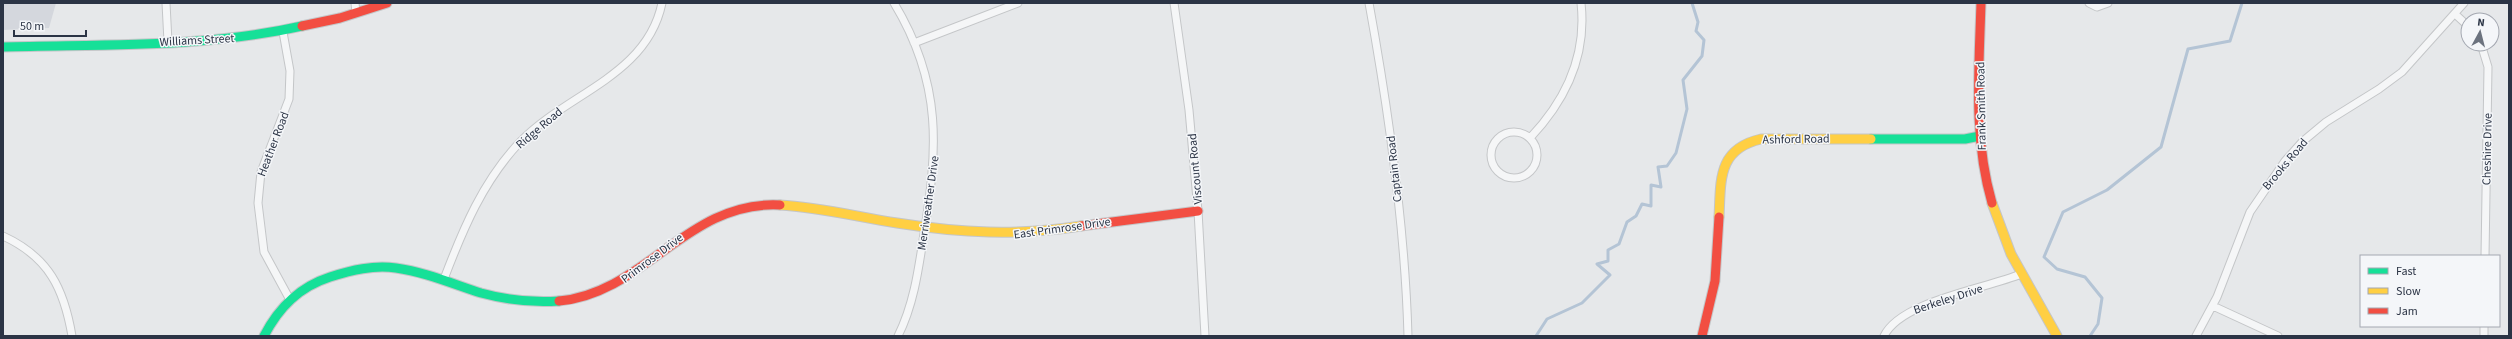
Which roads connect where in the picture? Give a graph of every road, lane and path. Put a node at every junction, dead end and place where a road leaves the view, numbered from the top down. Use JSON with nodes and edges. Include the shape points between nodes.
{"nodes":[{"id":1,"x":166,"y":3,"type":"edge"},
{"id":2,"x":355,"y":3,"type":"edge"},
{"id":3,"x":387,"y":3,"type":"edge"},
{"id":4,"x":662,"y":3,"type":"edge"},
{"id":5,"x":894,"y":3,"type":"edge"},
{"id":6,"x":1018,"y":3,"type":"edge"},
{"id":7,"x":1174,"y":3,"type":"edge"},
{"id":8,"x":1369,"y":3,"type":"edge"},
{"id":9,"x":1581,"y":3,"type":"edge"},
{"id":10,"x":1980,"y":3,"type":"edge"},
{"id":11,"x":2089,"y":3,"type":"edge"},
{"id":12,"x":2108,"y":3,"type":"edge"},
{"id":13,"x":2464,"y":3,"type":"edge"},
{"id":14,"x":356,"y":13,"type":"junction"},
{"id":15,"x":2455,"y":14,"type":"junction"},
{"id":16,"x":2460,"y":19,"type":"edge"},
{"id":17,"x":284,"y":32,"type":"junction"},
{"id":18,"x":168,"y":42,"type":"junction"},
{"id":19,"x":914,"y":43,"type":"junction"},
{"id":20,"x":3,"y":46,"type":"edge"},
{"id":21,"x":2484,"y":52,"type":"edge"},
{"id":22,"x":1980,"y":136,"type":"junction"},
{"id":23,"x":1530,"y":138,"type":"junction"},
{"id":24,"x":1198,"y":211,"type":"junction"},
{"id":25,"x":925,"y":226,"type":"junction"},
{"id":26,"x":3,"y":236,"type":"edge"},
{"id":27,"x":2485,"y":255,"type":"edge"},
{"id":28,"x":2021,"y":274,"type":"junction"},
{"id":29,"x":444,"y":279,"type":"junction"},
{"id":30,"x":289,"y":298,"type":"junction"},
{"id":31,"x":2213,"y":306,"type":"junction"},
{"id":32,"x":72,"y":336,"type":"edge"},
{"id":33,"x":264,"y":336,"type":"edge"},
{"id":34,"x":898,"y":336,"type":"edge"},
{"id":35,"x":1205,"y":336,"type":"edge"},
{"id":36,"x":1408,"y":336,"type":"edge"},
{"id":37,"x":1702,"y":336,"type":"edge"},
{"id":38,"x":1884,"y":336,"type":"edge"},
{"id":39,"x":2057,"y":336,"type":"edge"},
{"id":40,"x":2196,"y":336,"type":"edge"},
{"id":41,"x":2278,"y":336,"type":"edge"}],
"edges":[{"from":1,"to":18,"type":"street"},
{"from":2,"to":14,"type":"street"},
{"from":3,"to":14,"type":"street","name":"Williams Street"},
{"from":4,"to":29,"type":"street","name":"Ridge Road","via":[[652,33],[638,54],[554,114],[515,148],[492,177],[475,204]]},
{"from":5,"to":19,"type":"street","name":"Merriweather Drive"},
{"from":6,"to":19,"type":"street"},
{"from":7,"to":24,"type":"street","name":"Viscount Road","via":[[1189,110]]},
{"from":8,"to":36,"type":"street","name":"Captain Road","via":[[1390,127]]},
{"from":9,"to":23,"type":"street","via":[[1581,42],[1572,78],[1557,106]]},
{"from":10,"to":22,"type":"street","name":"Frank Smith Road"},
{"from":11,"to":12,"type":"street","via":[[2097,7]]},
{"from":13,"to":15,"type":"street","name":"Brooks Road"},
{"from":14,"to":17,"type":"street","name":"Williams Street"},
{"from":15,"to":16,"type":"street"},
{"from":15,"to":31,"type":"street","name":"Brooks Road","via":[[2398,75],[2326,122],[2302,142],[2285,161],[2250,212]]},
{"from":17,"to":18,"type":"street","name":"Williams Street"},
{"from":17,"to":30,"type":"street","name":"Heather Road","via":[[290,71],[289,99],[261,172],[258,203],[264,252]]},
{"from":18,"to":20,"type":"street","name":"Williams Street"},
{"from":19,"to":25,"type":"street","name":"Merriweather Drive","via":[[925,72],[934,123],[934,165]]},
{"from":21,"to":27,"type":"street","name":"Cheshire Drive","via":[[2488,67]]},
{"from":22,"to":28,"type":"street","name":"Frank Smith Road","via":[[1983,164],[1993,207],[2007,246]]},
{"from":22,"to":37,"type":"street","name":"Ashford Road","via":[[1965,139],[1761,138],[1735,150],[1722,171],[1718,262]]},
{"from":23,"to":23,"type":"street","via":[[1520,132],[1508,132],[1494,142],[1491,158],[1500,174],[1518,178],[1534,167],[1538,155]]},
{"from":24,"to":25,"type":"street","name":"East Primrose Drive","via":[[1016,234],[978,233]]},
{"from":24,"to":35,"type":"street","name":"Viscount Road"},
{"from":25,"to":29,"type":"street","name":"Primrose Drive","via":[[799,206],[752,206],[723,213],[689,230],[633,274],[609,288],[587,296],[551,302],[514,300],[487,294]]},
{"from":25,"to":34,"type":"street","name":"Merriweather Drive","via":[[915,288]]},
{"from":26,"to":32,"type":"street","via":[[28,249],[55,280],[67,308]]},
{"from":28,"to":38,"type":"street","name":"Berkeley Drive","via":[[1910,311],[1893,323]]},
{"from":28,"to":39,"type":"street","name":"Frank Smith Road"},
{"from":29,"to":30,"type":"street","name":"Primrose Drive","via":[[404,268],[366,266],[341,271],[318,280]]},
{"from":30,"to":33,"type":"street","name":"Primrose Drive","via":[[278,310]]},
{"from":31,"to":40,"type":"street","name":"Brooks Road"},
{"from":31,"to":41,"type":"street"}]}
